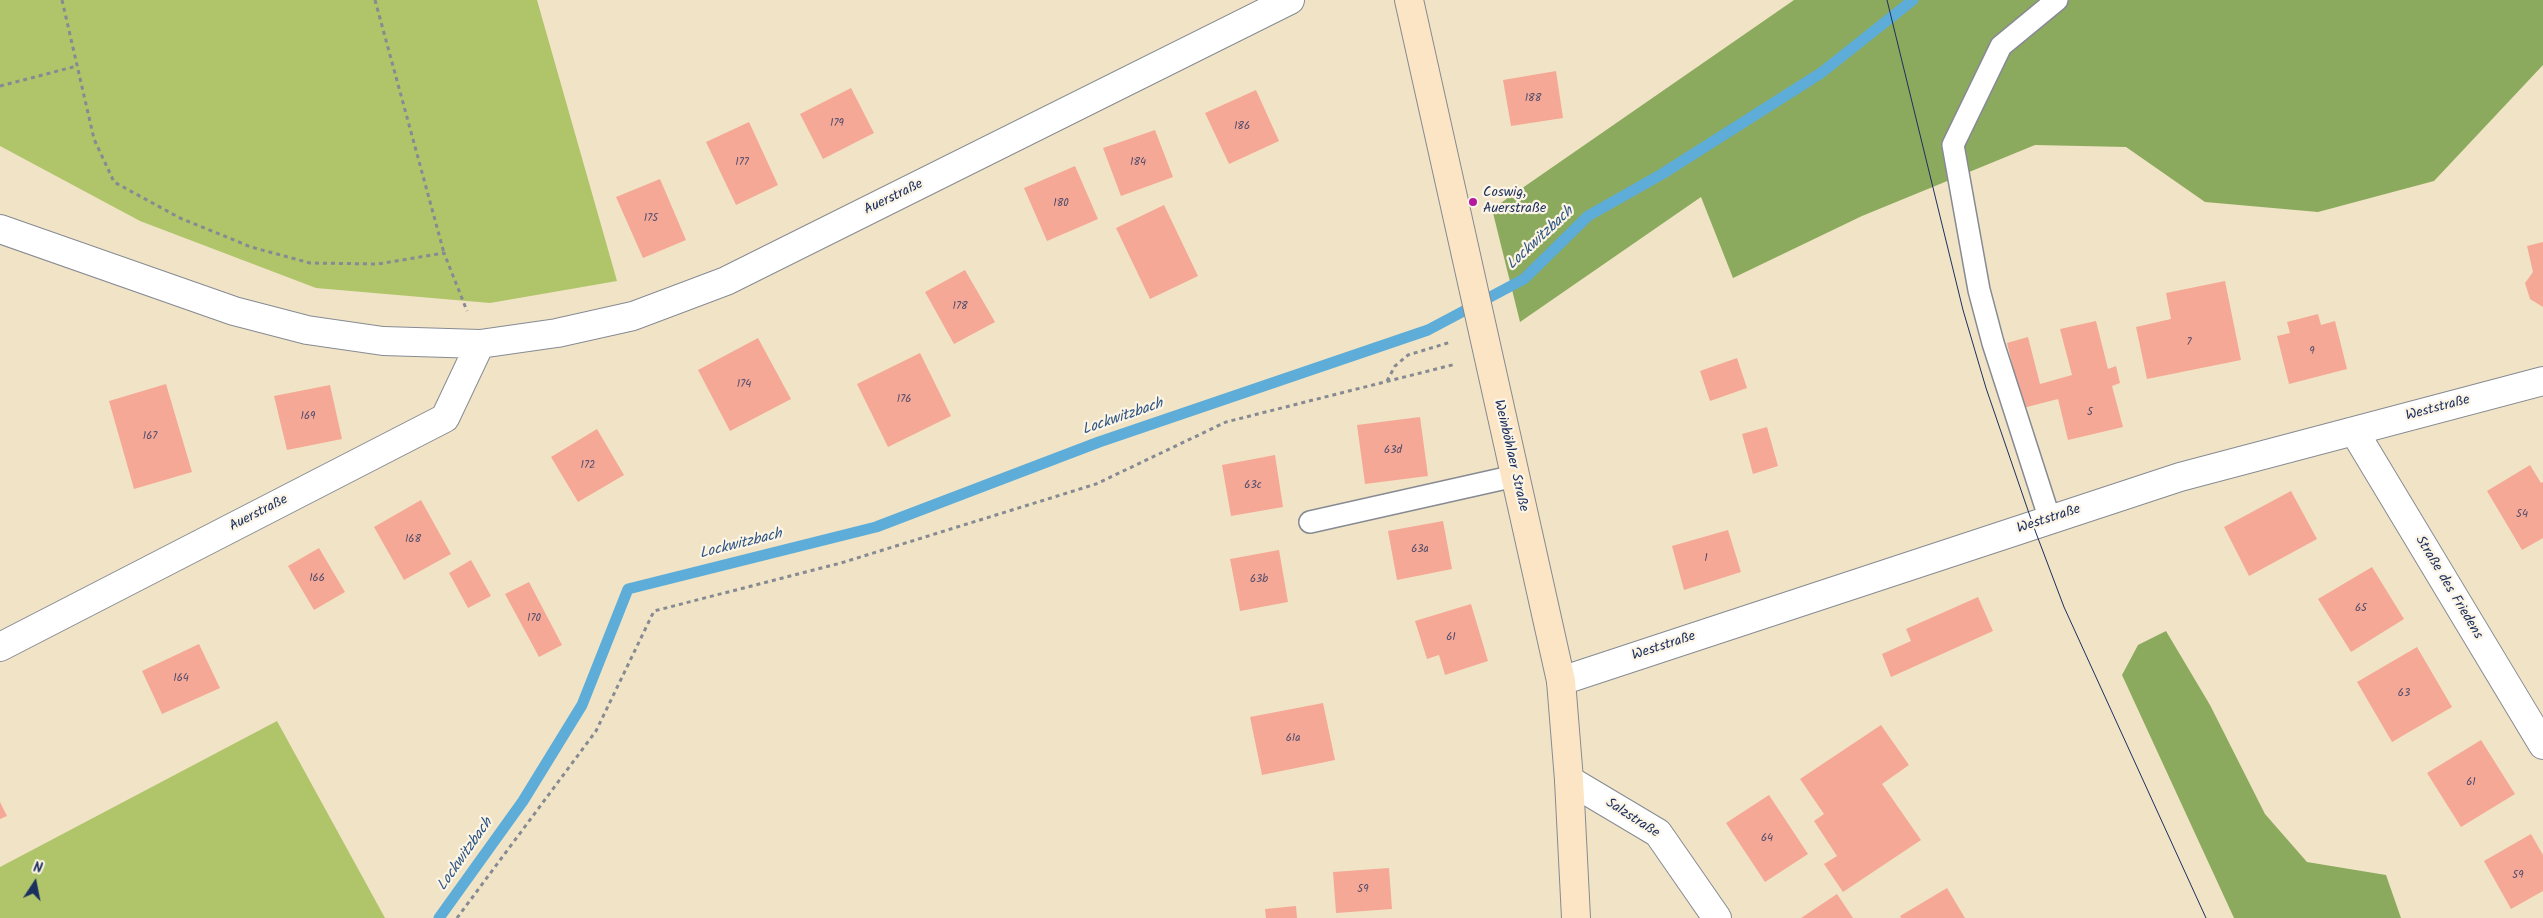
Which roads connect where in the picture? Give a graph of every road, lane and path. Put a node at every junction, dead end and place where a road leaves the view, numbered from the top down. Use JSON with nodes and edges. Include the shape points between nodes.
{"nodes":[{"id":1,"x":62,"y":0,"type":"edge"},
{"id":2,"x":375,"y":0,"type":"edge"},
{"id":3,"x":1290,"y":0,"type":"edge"},
{"id":4,"x":1408,"y":0,"type":"edge"},
{"id":5,"x":2057,"y":0,"type":"edge"},
{"id":6,"x":77,"y":66,"type":"junction"},
{"id":7,"x":0,"y":86,"type":"edge"},
{"id":8,"x":0,"y":229,"type":"edge"},
{"id":9,"x":444,"y":253,"type":"junction"},
{"id":10,"x":480,"y":344,"type":"junction"},
{"id":11,"x":1485,"y":344,"type":"junction"},
{"id":12,"x":1387,"y":381,"type":"junction"},
{"id":13,"x":2543,"y":381,"type":"edge"},
{"id":14,"x":2354,"y":431,"type":"junction"},
{"id":15,"x":1515,"y":476,"type":"junction"},
{"id":16,"x":2050,"y":520,"type":"junction"},
{"id":17,"x":1310,"y":522,"type":"dead end"},
{"id":18,"x":0,"y":647,"type":"edge"},
{"id":19,"x":1561,"y":680,"type":"junction"},
{"id":20,"x":2543,"y":745,"type":"edge"},
{"id":21,"x":1569,"y":780,"type":"junction"},
{"id":22,"x":457,"y":918,"type":"edge"},
{"id":23,"x":1576,"y":918,"type":"edge"},
{"id":24,"x":1717,"y":918,"type":"edge"}],
"edges":[{"from":1,"to":6,"type":"path"},
{"from":2,"to":9,"type":"path"},
{"from":3,"to":10,"type":"street","name":"Auerstraße","via":[[726,281],[633,316],[557,333]]},
{"from":4,"to":11,"type":"main road","name":"Weinböhlaer Straße"},
{"from":5,"to":16,"type":"lane","via":[[2001,46],[1953,145],[1990,334]]},
{"from":6,"to":7,"type":"path"},
{"from":6,"to":9,"type":"path","via":[[94,138],[114,182],[180,218],[251,247],[310,263],[378,264]]},
{"from":8,"to":10,"type":"street","name":"Auerstraße","via":[[234,311],[307,330],[384,341]]},
{"from":9,"to":10,"type":"path"},
{"from":10,"to":18,"type":"street","name":"Auerstraße","via":[[445,418]]},
{"from":11,"to":12,"type":"path"},
{"from":11,"to":12,"type":"path","via":[[1408,355],[1395,366]]},
{"from":11,"to":15,"type":"main road","name":"Weinböhlaer Straße"},
{"from":12,"to":22,"type":"path","via":[[1226,422],[1096,484],[841,563],[654,611],[596,731]]},
{"from":13,"to":14,"type":"street","name":"Weststraße"},
{"from":14,"to":16,"type":"street","name":"Weststraße","via":[[2180,477]]},
{"from":14,"to":20,"type":"street","name":"Straße des Friedens"},
{"from":15,"to":17,"type":"lane"},
{"from":15,"to":19,"type":"main road","name":"Weinböhlaer Straße"},
{"from":16,"to":19,"type":"street","name":"Weststraße"},
{"from":19,"to":21,"type":"main road","name":"Weinböhlaer Straße"},
{"from":21,"to":23,"type":"main road","name":"Weinböhlaer Straße"},
{"from":21,"to":24,"type":"street","name":"Salzstraße","via":[[1658,833]]}]}
